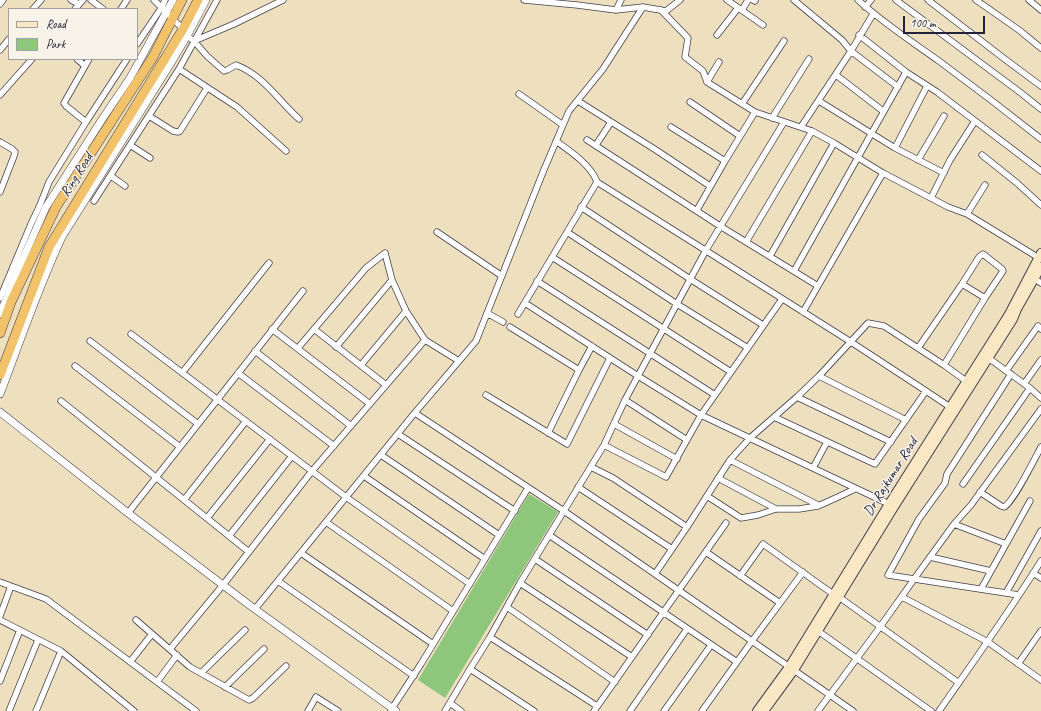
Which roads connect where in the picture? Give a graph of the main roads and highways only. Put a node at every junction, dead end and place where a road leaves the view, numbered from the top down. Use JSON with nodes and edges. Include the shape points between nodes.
{"nodes":[{"id":1,"x":182,"y":0,"type":"edge"},
{"id":2,"x":198,"y":0,"type":"edge"},
{"id":3,"x":1040,"y":255,"type":"edge"},
{"id":4,"x":1041,"y":267,"type":"edge"},
{"id":5,"x":1038,"y":281,"type":"edge"},
{"id":6,"x":0,"y":333,"type":"edge"},
{"id":7,"x":985,"y":357,"type":"junction"},
{"id":8,"x":0,"y":375,"type":"edge"},
{"id":9,"x":952,"y":409,"type":"junction"},
{"id":10,"x":836,"y":596,"type":"junction"},
{"id":11,"x":791,"y":668,"type":"junction"},
{"id":12,"x":757,"y":711,"type":"edge"},
{"id":13,"x":764,"y":711,"type":"edge"}],
"edges":[{"from":1,"to":6,"type":"highway","name":"Ring Road","via":[[167,13],[153,57],[56,207],[11,302]]},
{"from":2,"to":8,"type":"highway","name":"Ring Road","via":[[185,32],[49,247]]},
{"from":3,"to":7,"type":"main road","name":"Dr Rajkumar Road"},
{"from":4,"to":5,"type":"main road","name":"Dr Rajkumar Road"},
{"from":5,"to":7,"type":"main road","name":"Dr Rajkumar Road"},
{"from":7,"to":9,"type":"main road","name":"Dr Rajkumar Road"},
{"from":7,"to":9,"type":"main road","name":"Dr Rajkumar Road","via":[[966,382]]},
{"from":9,"to":10,"type":"main road","name":"Dr Rajkumar Road"},
{"from":10,"to":11,"type":"main road","name":"Dr Rajkumar Road"},
{"from":10,"to":11,"type":"main road","name":"Dr Rajkumar Road","via":[[818,631]]},
{"from":11,"to":12,"type":"main road","name":"Dr Rajkumar Road"},
{"from":11,"to":13,"type":"main road","name":"Dr Rajkumar Road"}]}
